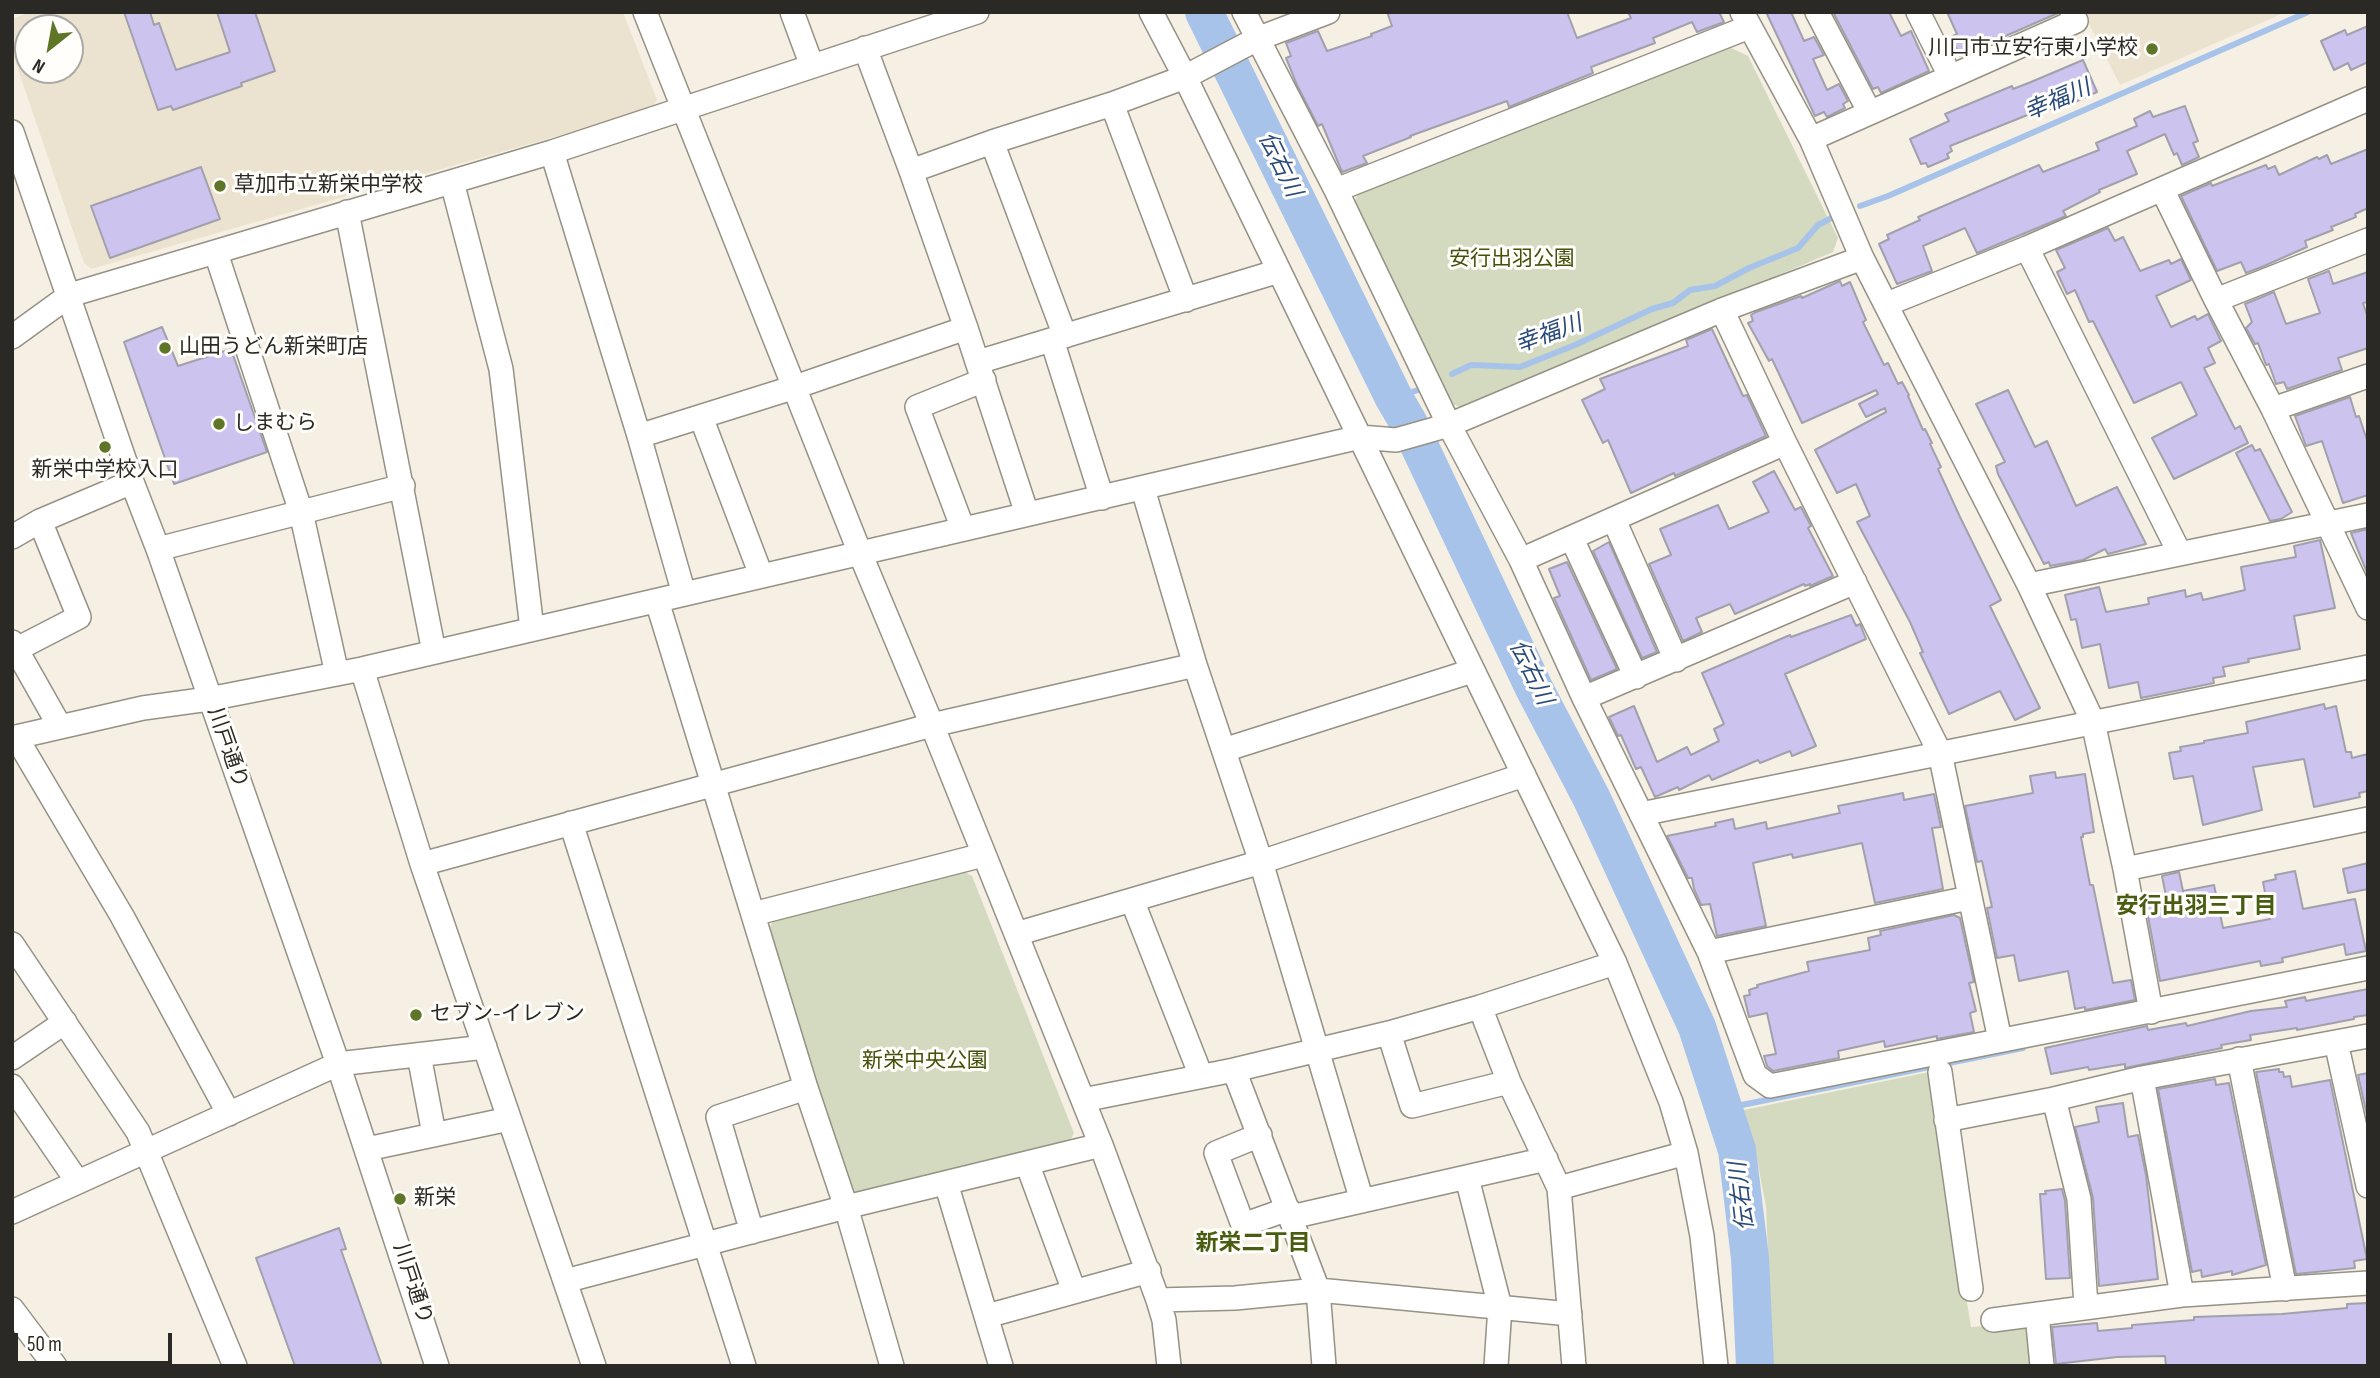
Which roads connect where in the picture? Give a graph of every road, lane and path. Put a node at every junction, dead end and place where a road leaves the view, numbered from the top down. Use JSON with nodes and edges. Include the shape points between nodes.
{"nodes":[{"id":1,"x":645,"y":12,"type":"edge"},
{"id":2,"x":792,"y":12,"type":"edge"},
{"id":3,"x":977,"y":12,"type":"edge"},
{"id":4,"x":1151,"y":12,"type":"edge"},
{"id":5,"x":1244,"y":12,"type":"edge"},
{"id":6,"x":1328,"y":12,"type":"edge"},
{"id":7,"x":1817,"y":12,"type":"edge"},
{"id":8,"x":1918,"y":12,"type":"edge"},
{"id":9,"x":2072,"y":12,"type":"edge"},
{"id":10,"x":931,"y":19,"type":"edge"},
{"id":11,"x":1745,"y":20,"type":"edge"},
{"id":12,"x":1256,"y":39,"type":"junction"},
{"id":13,"x":865,"y":48,"type":"junction"},
{"id":14,"x":812,"y":66,"type":"junction"},
{"id":15,"x":1186,"y":76,"type":"junction"},
{"id":16,"x":1950,"y":76,"type":"junction"},
{"id":17,"x":2368,"y":99,"type":"edge"},
{"id":18,"x":1112,"y":104,"type":"junction"},
{"id":19,"x":683,"y":107,"type":"junction"},
{"id":20,"x":1869,"y":111,"type":"junction"},
{"id":21,"x":12,"y":132,"type":"edge"},
{"id":22,"x":1811,"y":138,"type":"junction"},
{"id":23,"x":992,"y":142,"type":"junction"},
{"id":24,"x":552,"y":152,"type":"junction"},
{"id":25,"x":911,"y":171,"type":"junction"},
{"id":26,"x":452,"y":182,"type":"junction"},
{"id":27,"x":2162,"y":189,"type":"junction"},
{"id":28,"x":1336,"y":190,"type":"junction"},
{"id":29,"x":347,"y":212,"type":"junction"},
{"id":30,"x":2368,"y":240,"type":"edge"},
{"id":31,"x":2028,"y":248,"type":"junction"},
{"id":32,"x":216,"y":253,"type":"junction"},
{"id":33,"x":1862,"y":258,"type":"junction"},
{"id":34,"x":1279,"y":271,"type":"junction"},
{"id":35,"x":70,"y":295,"type":"junction"},
{"id":36,"x":1186,"y":300,"type":"junction"},
{"id":37,"x":2216,"y":300,"type":"junction"},
{"id":38,"x":1887,"y":304,"type":"junction"},
{"id":39,"x":1722,"y":310,"type":"junction"},
{"id":40,"x":966,"y":328,"type":"junction"},
{"id":41,"x":12,"y":337,"type":"edge"},
{"id":42,"x":1058,"y":338,"type":"junction"},
{"id":43,"x":981,"y":371,"type":"junction"},
{"id":44,"x":2368,"y":376,"type":"edge"},
{"id":45,"x":795,"y":387,"type":"junction"},
{"id":46,"x":2273,"y":409,"type":"junction"},
{"id":47,"x":701,"y":417,"type":"junction"},
{"id":48,"x":1449,"y":425,"type":"junction"},
{"id":49,"x":639,"y":436,"type":"junction"},
{"id":50,"x":1360,"y":437,"type":"junction"},
{"id":51,"x":1785,"y":443,"type":"junction"},
{"id":52,"x":132,"y":482,"type":"junction"},
{"id":53,"x":403,"y":486,"type":"junction"},
{"id":54,"x":1143,"y":489,"type":"junction"},
{"id":55,"x":1102,"y":498,"type":"junction"},
{"id":56,"x":301,"y":512,"type":"junction"},
{"id":57,"x":1027,"y":514,"type":"junction"},
{"id":58,"x":2368,"y":515,"type":"edge"},
{"id":59,"x":1614,"y":520,"type":"junction"},
{"id":60,"x":40,"y":521,"type":"junction"},
{"id":61,"x":2327,"y":522,"type":"junction"},
{"id":62,"x":963,"y":529,"type":"junction"},
{"id":63,"x":12,"y":537,"type":"edge"},
{"id":64,"x":1572,"y":539,"type":"junction"},
{"id":65,"x":158,"y":549,"type":"junction"},
{"id":66,"x":2179,"y":552,"type":"junction"},
{"id":67,"x":860,"y":553,"type":"junction"},
{"id":68,"x":1521,"y":560,"type":"junction"},
{"id":69,"x":761,"y":575,"type":"junction"},
{"id":70,"x":1855,"y":582,"type":"junction"},
{"id":71,"x":2029,"y":585,"type":"junction"},
{"id":72,"x":684,"y":594,"type":"junction"},
{"id":73,"x":657,"y":601,"type":"junction"},
{"id":74,"x":2368,"y":608,"type":"edge"},
{"id":75,"x":533,"y":629,"type":"junction"},
{"id":76,"x":14,"y":645,"type":"edge"},
{"id":77,"x":434,"y":652,"type":"junction"},
{"id":78,"x":1676,"y":660,"type":"junction"},
{"id":79,"x":1195,"y":665,"type":"junction"},
{"id":80,"x":2368,"y":667,"type":"edge"},
{"id":81,"x":362,"y":669,"type":"junction"},
{"id":82,"x":1472,"y":671,"type":"junction"},
{"id":83,"x":337,"y":674,"type":"junction"},
{"id":84,"x":1636,"y":677,"type":"junction"},
{"id":85,"x":1584,"y":698,"type":"junction"},
{"id":86,"x":209,"y":699,"type":"junction"},
{"id":87,"x":2093,"y":722,"type":"junction"},
{"id":88,"x":59,"y":725,"type":"junction"},
{"id":89,"x":932,"y":725,"type":"junction"},
{"id":90,"x":14,"y":737,"type":"edge"},
{"id":91,"x":1224,"y":750,"type":"junction"},
{"id":92,"x":1940,"y":753,"type":"junction"},
{"id":93,"x":1524,"y":775,"type":"junction"},
{"id":94,"x":712,"y":785,"type":"junction"},
{"id":95,"x":1641,"y":814,"type":"junction"},
{"id":96,"x":2368,"y":819,"type":"edge"},
{"id":97,"x":571,"y":823,"type":"junction"},
{"id":98,"x":983,"y":855,"type":"junction"},
{"id":99,"x":1261,"y":862,"type":"junction"},
{"id":100,"x":422,"y":864,"type":"junction"},
{"id":101,"x":2125,"y":869,"type":"junction"},
{"id":102,"x":1969,"y":898,"type":"junction"},
{"id":103,"x":1132,"y":900,"type":"junction"},
{"id":104,"x":754,"y":914,"type":"junction"},
{"id":105,"x":1016,"y":934,"type":"junction"},
{"id":106,"x":12,"y":944,"type":"edge"},
{"id":107,"x":1709,"y":952,"type":"junction"},
{"id":108,"x":1615,"y":962,"type":"junction"},
{"id":109,"x":2368,"y":968,"type":"edge"},
{"id":110,"x":1480,"y":1007,"type":"junction"},
{"id":111,"x":2151,"y":1012,"type":"junction"},
{"id":112,"x":65,"y":1022,"type":"junction"},
{"id":113,"x":1390,"y":1033,"type":"junction"},
{"id":114,"x":2368,"y":1036,"type":"edge"},
{"id":115,"x":2000,"y":1040,"type":"junction"},
{"id":116,"x":2336,"y":1042,"type":"junction"},
{"id":117,"x":485,"y":1047,"type":"junction"},
{"id":118,"x":1318,"y":1049,"type":"junction"},
{"id":119,"x":419,"y":1055,"type":"junction"},
{"id":120,"x":12,"y":1058,"type":"edge"},
{"id":121,"x":2239,"y":1059,"type":"junction"},
{"id":122,"x":338,"y":1064,"type":"junction"},
{"id":123,"x":1234,"y":1070,"type":"junction"},
{"id":124,"x":1940,"y":1072,"type":"dead end"},
{"id":125,"x":1201,"y":1076,"type":"junction"},
{"id":126,"x":2142,"y":1078,"type":"junction"},
{"id":127,"x":1509,"y":1082,"type":"junction"},
{"id":128,"x":12,"y":1086,"type":"edge"},
{"id":129,"x":806,"y":1088,"type":"junction"},
{"id":130,"x":2054,"y":1099,"type":"junction"},
{"id":131,"x":1083,"y":1100,"type":"junction"},
{"id":132,"x":229,"y":1114,"type":"junction"},
{"id":133,"x":509,"y":1119,"type":"junction"},
{"id":134,"x":1946,"y":1120,"type":"junction"},
{"id":135,"x":434,"y":1134,"type":"junction"},
{"id":136,"x":1259,"y":1135,"type":"junction"},
{"id":137,"x":1101,"y":1145,"type":"junction"},
{"id":138,"x":366,"y":1149,"type":"junction"},
{"id":139,"x":148,"y":1152,"type":"junction"},
{"id":140,"x":1686,"y":1153,"type":"junction"},
{"id":141,"x":1546,"y":1159,"type":"junction"},
{"id":142,"x":1027,"y":1163,"type":"junction"},
{"id":143,"x":1468,"y":1178,"type":"junction"},
{"id":144,"x":77,"y":1181,"type":"junction"},
{"id":145,"x":946,"y":1183,"type":"junction"},
{"id":146,"x":2368,"y":1186,"type":"edge"},
{"id":147,"x":1559,"y":1188,"type":"junction"},
{"id":148,"x":1362,"y":1201,"type":"junction"},
{"id":149,"x":846,"y":1207,"type":"junction"},
{"id":150,"x":12,"y":1212,"type":"edge"},
{"id":151,"x":1290,"y":1213,"type":"junction"},
{"id":152,"x":752,"y":1232,"type":"junction"},
{"id":153,"x":706,"y":1244,"type":"junction"},
{"id":154,"x":1149,"y":1271,"type":"junction"},
{"id":155,"x":565,"y":1281,"type":"junction"},
{"id":156,"x":2368,"y":1283,"type":"edge"},
{"id":157,"x":1971,"y":1289,"type":"dead end"},
{"id":158,"x":2285,"y":1289,"type":"junction"},
{"id":159,"x":1318,"y":1290,"type":"junction"},
{"id":160,"x":1074,"y":1291,"type":"junction"},
{"id":161,"x":2182,"y":1295,"type":"junction"},
{"id":162,"x":1158,"y":1300,"type":"junction"},
{"id":163,"x":2086,"y":1306,"type":"junction"},
{"id":164,"x":1500,"y":1307,"type":"junction"},
{"id":165,"x":12,"y":1309,"type":"edge"},
{"id":166,"x":1570,"y":1314,"type":"junction"},
{"id":167,"x":2038,"y":1314,"type":"junction"},
{"id":168,"x":987,"y":1316,"type":"junction"},
{"id":169,"x":1993,"y":1320,"type":"dead end"},
{"id":170,"x":55,"y":1366,"type":"edge"},
{"id":171,"x":235,"y":1366,"type":"edge"},
{"id":172,"x":437,"y":1366,"type":"edge"},
{"id":173,"x":594,"y":1366,"type":"edge"},
{"id":174,"x":744,"y":1366,"type":"edge"},
{"id":175,"x":892,"y":1366,"type":"edge"},
{"id":176,"x":1001,"y":1366,"type":"edge"},
{"id":177,"x":1169,"y":1366,"type":"edge"},
{"id":178,"x":1325,"y":1366,"type":"edge"},
{"id":179,"x":1496,"y":1366,"type":"edge"},
{"id":180,"x":1574,"y":1366,"type":"edge"},
{"id":181,"x":1716,"y":1366,"type":"edge"},
{"id":182,"x":2042,"y":1366,"type":"edge"}],
"edges":[{"from":1,"to":19,"type":"street"},
{"from":2,"to":14,"type":"street"},
{"from":3,"to":10,"type":"street"},
{"from":4,"to":15,"type":"street"},
{"from":5,"to":12,"type":"street"},
{"from":6,"to":12,"type":"street"},
{"from":7,"to":20,"type":"street"},
{"from":8,"to":16,"type":"street"},
{"from":9,"to":16,"type":"street","via":[[2076,21]]},
{"from":10,"to":13,"type":"street"},
{"from":11,"to":22,"type":"street"},
{"from":11,"to":28,"type":"street"},
{"from":12,"to":15,"type":"street"},
{"from":12,"to":28,"type":"street"},
{"from":13,"to":14,"type":"street"},
{"from":13,"to":25,"type":"street"},
{"from":14,"to":19,"type":"street"},
{"from":15,"to":18,"type":"street"},
{"from":15,"to":34,"type":"street"},
{"from":16,"to":20,"type":"street"},
{"from":17,"to":27,"type":"street"},
{"from":18,"to":23,"type":"street"},
{"from":18,"to":36,"type":"street"},
{"from":19,"to":24,"type":"street"},
{"from":19,"to":45,"type":"street"},
{"from":20,"to":22,"type":"street"},
{"from":21,"to":35,"type":"street","name":"川戸通り"},
{"from":22,"to":33,"type":"street"},
{"from":23,"to":25,"type":"street"},
{"from":23,"to":42,"type":"street"},
{"from":24,"to":26,"type":"street"},
{"from":24,"to":49,"type":"street"},
{"from":25,"to":40,"type":"street"},
{"from":26,"to":29,"type":"street"},
{"from":26,"to":75,"type":"street","via":[[501,369]]},
{"from":27,"to":31,"type":"street"},
{"from":27,"to":37,"type":"street"},
{"from":28,"to":48,"type":"street"},
{"from":29,"to":32,"type":"street"},
{"from":29,"to":53,"type":"street"},
{"from":30,"to":37,"type":"street"},
{"from":31,"to":38,"type":"street"},
{"from":31,"to":66,"type":"street"},
{"from":32,"to":35,"type":"street"},
{"from":32,"to":56,"type":"street"},
{"from":33,"to":38,"type":"street"},
{"from":33,"to":39,"type":"street"},
{"from":34,"to":36,"type":"street"},
{"from":34,"to":50,"type":"street"},
{"from":35,"to":41,"type":"street"},
{"from":35,"to":52,"type":"street","name":"川戸通り"},
{"from":36,"to":42,"type":"street"},
{"from":37,"to":46,"type":"street"},
{"from":38,"to":71,"type":"street"},
{"from":39,"to":48,"type":"street"},
{"from":39,"to":51,"type":"street"},
{"from":40,"to":43,"type":"street"},
{"from":40,"to":45,"type":"street"},
{"from":42,"to":43,"type":"street"},
{"from":42,"to":55,"type":"street"},
{"from":43,"to":57,"type":"street"},
{"from":43,"to":62,"type":"street","via":[[917,407]]},
{"from":44,"to":46,"type":"street"},
{"from":45,"to":47,"type":"street"},
{"from":45,"to":67,"type":"street"},
{"from":46,"to":61,"type":"street"},
{"from":47,"to":49,"type":"street"},
{"from":47,"to":69,"type":"street"},
{"from":48,"to":50,"type":"street","via":[[1396,440]]},
{"from":48,"to":68,"type":"street"},
{"from":49,"to":72,"type":"street"},
{"from":50,"to":54,"type":"street"},
{"from":50,"to":82,"type":"street"},
{"from":51,"to":59,"type":"street"},
{"from":51,"to":70,"type":"street"},
{"from":52,"to":60,"type":"street"},
{"from":52,"to":65,"type":"street","name":"川戸通り"},
{"from":53,"to":56,"type":"street"},
{"from":53,"to":77,"type":"street"},
{"from":54,"to":55,"type":"street"},
{"from":54,"to":79,"type":"street"},
{"from":55,"to":57,"type":"street"},
{"from":56,"to":65,"type":"street"},
{"from":56,"to":83,"type":"street"},
{"from":57,"to":62,"type":"street"},
{"from":58,"to":61,"type":"street"},
{"from":59,"to":64,"type":"street"},
{"from":59,"to":78,"type":"street"},
{"from":60,"to":63,"type":"street"},
{"from":60,"to":76,"type":"street","via":[[79,617]]},
{"from":61,"to":66,"type":"street"},
{"from":61,"to":74,"type":"street"},
{"from":62,"to":67,"type":"street"},
{"from":64,"to":68,"type":"street"},
{"from":64,"to":84,"type":"street"},
{"from":65,"to":86,"type":"street","name":"川戸通り"},
{"from":66,"to":71,"type":"street"},
{"from":67,"to":69,"type":"street"},
{"from":67,"to":89,"type":"street"},
{"from":68,"to":85,"type":"street"},
{"from":69,"to":72,"type":"street"},
{"from":70,"to":78,"type":"street"},
{"from":70,"to":92,"type":"street"},
{"from":71,"to":87,"type":"street"},
{"from":72,"to":73,"type":"street"},
{"from":73,"to":75,"type":"street"},
{"from":73,"to":94,"type":"street"},
{"from":75,"to":77,"type":"street"},
{"from":76,"to":88,"type":"street"},
{"from":77,"to":81,"type":"street"},
{"from":78,"to":84,"type":"street"},
{"from":79,"to":89,"type":"street"},
{"from":79,"to":91,"type":"street"},
{"from":80,"to":87,"type":"street"},
{"from":81,"to":83,"type":"street"},
{"from":81,"to":100,"type":"street"},
{"from":82,"to":91,"type":"street"},
{"from":82,"to":93,"type":"street"},
{"from":83,"to":86,"type":"street"},
{"from":84,"to":85,"type":"street"},
{"from":85,"to":95,"type":"street"},
{"from":86,"to":88,"type":"street"},
{"from":86,"to":122,"type":"street","name":"川戸通り"},
{"from":87,"to":92,"type":"street"},
{"from":87,"to":101,"type":"street"},
{"from":88,"to":90,"type":"street"},
{"from":89,"to":94,"type":"street"},
{"from":89,"to":98,"type":"street"},
{"from":90,"to":132,"type":"street","via":[[122,916]]},
{"from":91,"to":99,"type":"street"},
{"from":92,"to":95,"type":"street"},
{"from":92,"to":102,"type":"street"},
{"from":93,"to":99,"type":"street"},
{"from":93,"to":108,"type":"street"},
{"from":94,"to":97,"type":"street"},
{"from":94,"to":104,"type":"street"},
{"from":95,"to":107,"type":"street"},
{"from":96,"to":101,"type":"street"},
{"from":97,"to":100,"type":"street"},
{"from":97,"to":153,"type":"street"},
{"from":98,"to":104,"type":"street"},
{"from":98,"to":105,"type":"street"},
{"from":99,"to":103,"type":"street"},
{"from":99,"to":118,"type":"street"},
{"from":100,"to":117,"type":"street"},
{"from":101,"to":111,"type":"street"},
{"from":102,"to":107,"type":"street"},
{"from":102,"to":115,"type":"street"},
{"from":103,"to":105,"type":"street"},
{"from":103,"to":125,"type":"street"},
{"from":104,"to":129,"type":"street"},
{"from":105,"to":131,"type":"street"},
{"from":106,"to":112,"type":"street"},
{"from":107,"to":115,"type":"street","via":[[1755,1075],[1770,1086]]},
{"from":108,"to":110,"type":"street"},
{"from":108,"to":140,"type":"street","via":[[1671,1102]]},
{"from":109,"to":111,"type":"street"},
{"from":110,"to":113,"type":"street"},
{"from":110,"to":127,"type":"street"},
{"from":111,"to":115,"type":"street"},
{"from":112,"to":120,"type":"street"},
{"from":112,"to":139,"type":"street"},
{"from":113,"to":118,"type":"street"},
{"from":113,"to":127,"type":"street","via":[[1412,1106]]},
{"from":114,"to":116,"type":"street"},
{"from":116,"to":121,"type":"street"},
{"from":116,"to":146,"type":"street"},
{"from":117,"to":119,"type":"street"},
{"from":117,"to":133,"type":"street"},
{"from":118,"to":123,"type":"street"},
{"from":118,"to":148,"type":"street"},
{"from":119,"to":122,"type":"street"},
{"from":119,"to":135,"type":"street"},
{"from":121,"to":126,"type":"street"},
{"from":121,"to":158,"type":"street"},
{"from":122,"to":132,"type":"street"},
{"from":122,"to":138,"type":"street","name":"川戸通り"},
{"from":123,"to":125,"type":"street"},
{"from":123,"to":136,"type":"street"},
{"from":124,"to":134,"type":"street"},
{"from":125,"to":131,"type":"street"},
{"from":126,"to":130,"type":"street"},
{"from":126,"to":161,"type":"street"},
{"from":127,"to":141,"type":"street"},
{"from":128,"to":144,"type":"street"},
{"from":129,"to":149,"type":"street"},
{"from":129,"to":152,"type":"street","via":[[718,1117]]},
{"from":130,"to":134,"type":"street"},
{"from":130,"to":163,"type":"street","via":[[2079,1199]]},
{"from":131,"to":137,"type":"street"},
{"from":132,"to":139,"type":"street"},
{"from":133,"to":135,"type":"street"},
{"from":133,"to":155,"type":"street"},
{"from":134,"to":157,"type":"street"},
{"from":135,"to":138,"type":"street"},
{"from":136,"to":151,"type":"street"},
{"from":136,"to":151,"type":"street","via":[[1216,1153],[1243,1225]]},
{"from":137,"to":142,"type":"street"},
{"from":137,"to":154,"type":"street"},
{"from":138,"to":172,"type":"street","name":"川戸通り"},
{"from":139,"to":144,"type":"street"},
{"from":139,"to":171,"type":"street"},
{"from":140,"to":147,"type":"street"},
{"from":140,"to":181,"type":"street","via":[[1702,1236]]},
{"from":141,"to":143,"type":"street"},
{"from":141,"to":147,"type":"street"},
{"from":142,"to":145,"type":"street"},
{"from":142,"to":160,"type":"street"},
{"from":143,"to":148,"type":"street"},
{"from":143,"to":164,"type":"street"},
{"from":144,"to":150,"type":"street"},
{"from":145,"to":149,"type":"street"},
{"from":145,"to":168,"type":"street"},
{"from":147,"to":166,"type":"street"},
{"from":148,"to":151,"type":"street"},
{"from":149,"to":152,"type":"street"},
{"from":149,"to":175,"type":"street"},
{"from":151,"to":159,"type":"street"},
{"from":152,"to":153,"type":"street"},
{"from":153,"to":155,"type":"street"},
{"from":153,"to":174,"type":"street"},
{"from":154,"to":160,"type":"street"},
{"from":154,"to":162,"type":"street"},
{"from":155,"to":173,"type":"street"},
{"from":156,"to":158,"type":"street"},
{"from":158,"to":161,"type":"street"},
{"from":159,"to":162,"type":"street"},
{"from":159,"to":164,"type":"street"},
{"from":159,"to":178,"type":"street"},
{"from":160,"to":168,"type":"street"},
{"from":161,"to":163,"type":"street"},
{"from":162,"to":177,"type":"street"},
{"from":163,"to":167,"type":"street"},
{"from":164,"to":166,"type":"street"},
{"from":164,"to":179,"type":"street"},
{"from":165,"to":170,"type":"street"},
{"from":166,"to":180,"type":"street"},
{"from":167,"to":169,"type":"street"},
{"from":167,"to":182,"type":"street"},
{"from":168,"to":176,"type":"street"}]}
